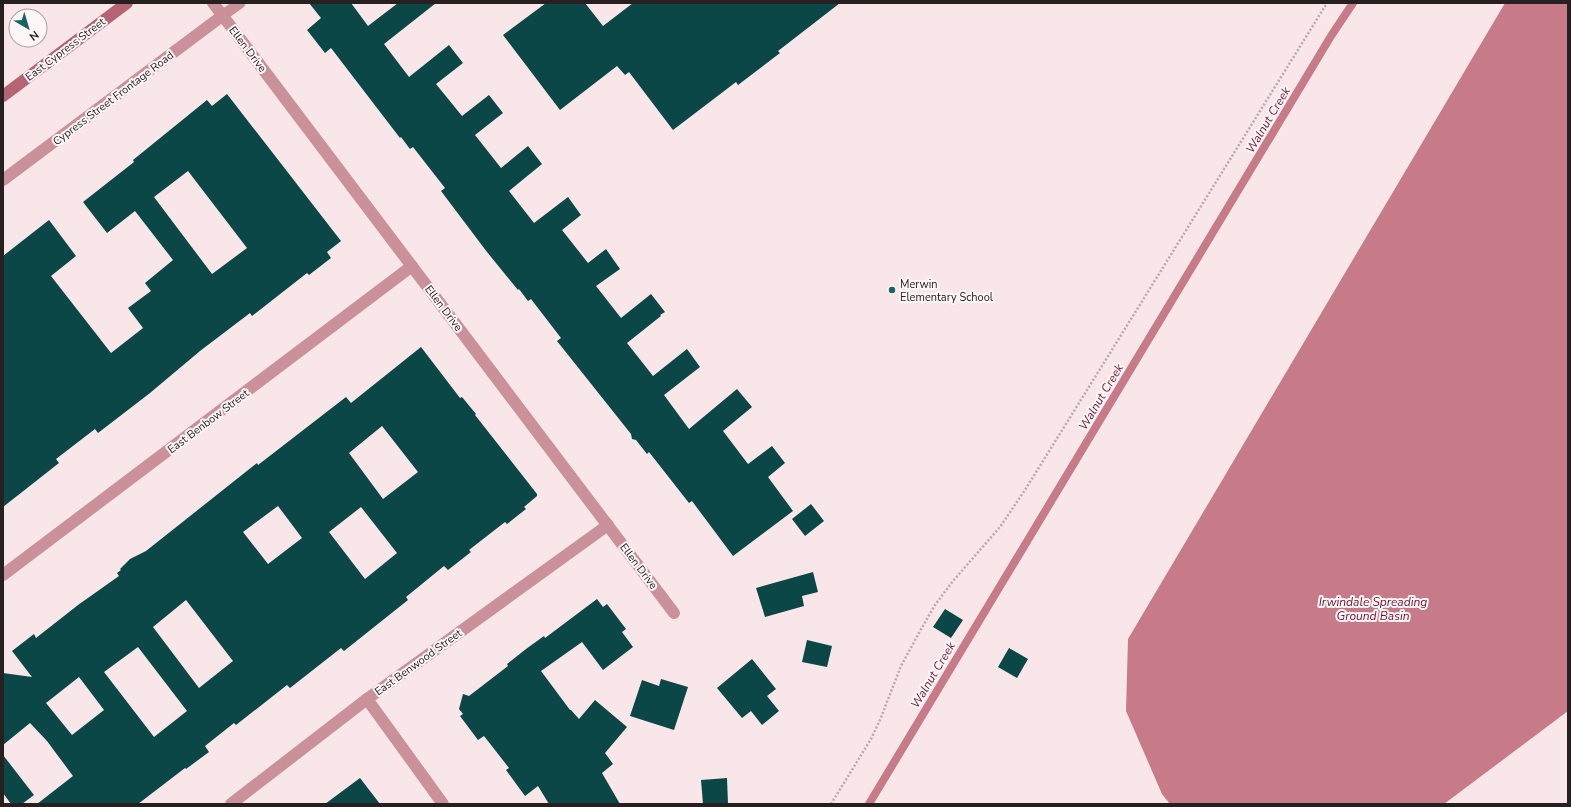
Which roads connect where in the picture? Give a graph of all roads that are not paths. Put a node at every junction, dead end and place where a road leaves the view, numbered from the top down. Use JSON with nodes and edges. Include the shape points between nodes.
{"nodes":[{"id":1,"x":127,"y":3,"type":"edge"},
{"id":2,"x":213,"y":3,"type":"edge"},
{"id":3,"x":240,"y":3,"type":"edge"},
{"id":4,"x":222,"y":16,"type":"junction"},
{"id":5,"x":3,"y":96,"type":"edge"},
{"id":6,"x":3,"y":180,"type":"edge"},
{"id":7,"x":412,"y":266,"type":"junction"},
{"id":8,"x":608,"y":525,"type":"junction"},
{"id":9,"x":3,"y":575,"type":"edge"},
{"id":10,"x":674,"y":612,"type":"dead end"},
{"id":11,"x":367,"y":699,"type":"junction"},
{"id":12,"x":231,"y":804,"type":"edge"},
{"id":13,"x":444,"y":804,"type":"edge"}],
"edges":[{"from":1,"to":5,"type":"main road","name":"East Cypress Street"},
{"from":2,"to":4,"type":"street","name":"Ellen Drive"},
{"from":3,"to":4,"type":"lane"},
{"from":4,"to":6,"type":"street","name":"Cypress Street Frontage Road"},
{"from":4,"to":7,"type":"street","name":"Ellen Drive"},
{"from":7,"to":8,"type":"street","name":"Ellen Drive"},
{"from":7,"to":9,"type":"street","name":"East Benbow Street"},
{"from":8,"to":10,"type":"street","name":"Ellen Drive"},
{"from":8,"to":11,"type":"street","name":"East Benwood Street"},
{"from":11,"to":12,"type":"street","name":"East Benwood Street"},
{"from":11,"to":13,"type":"street"}]}
